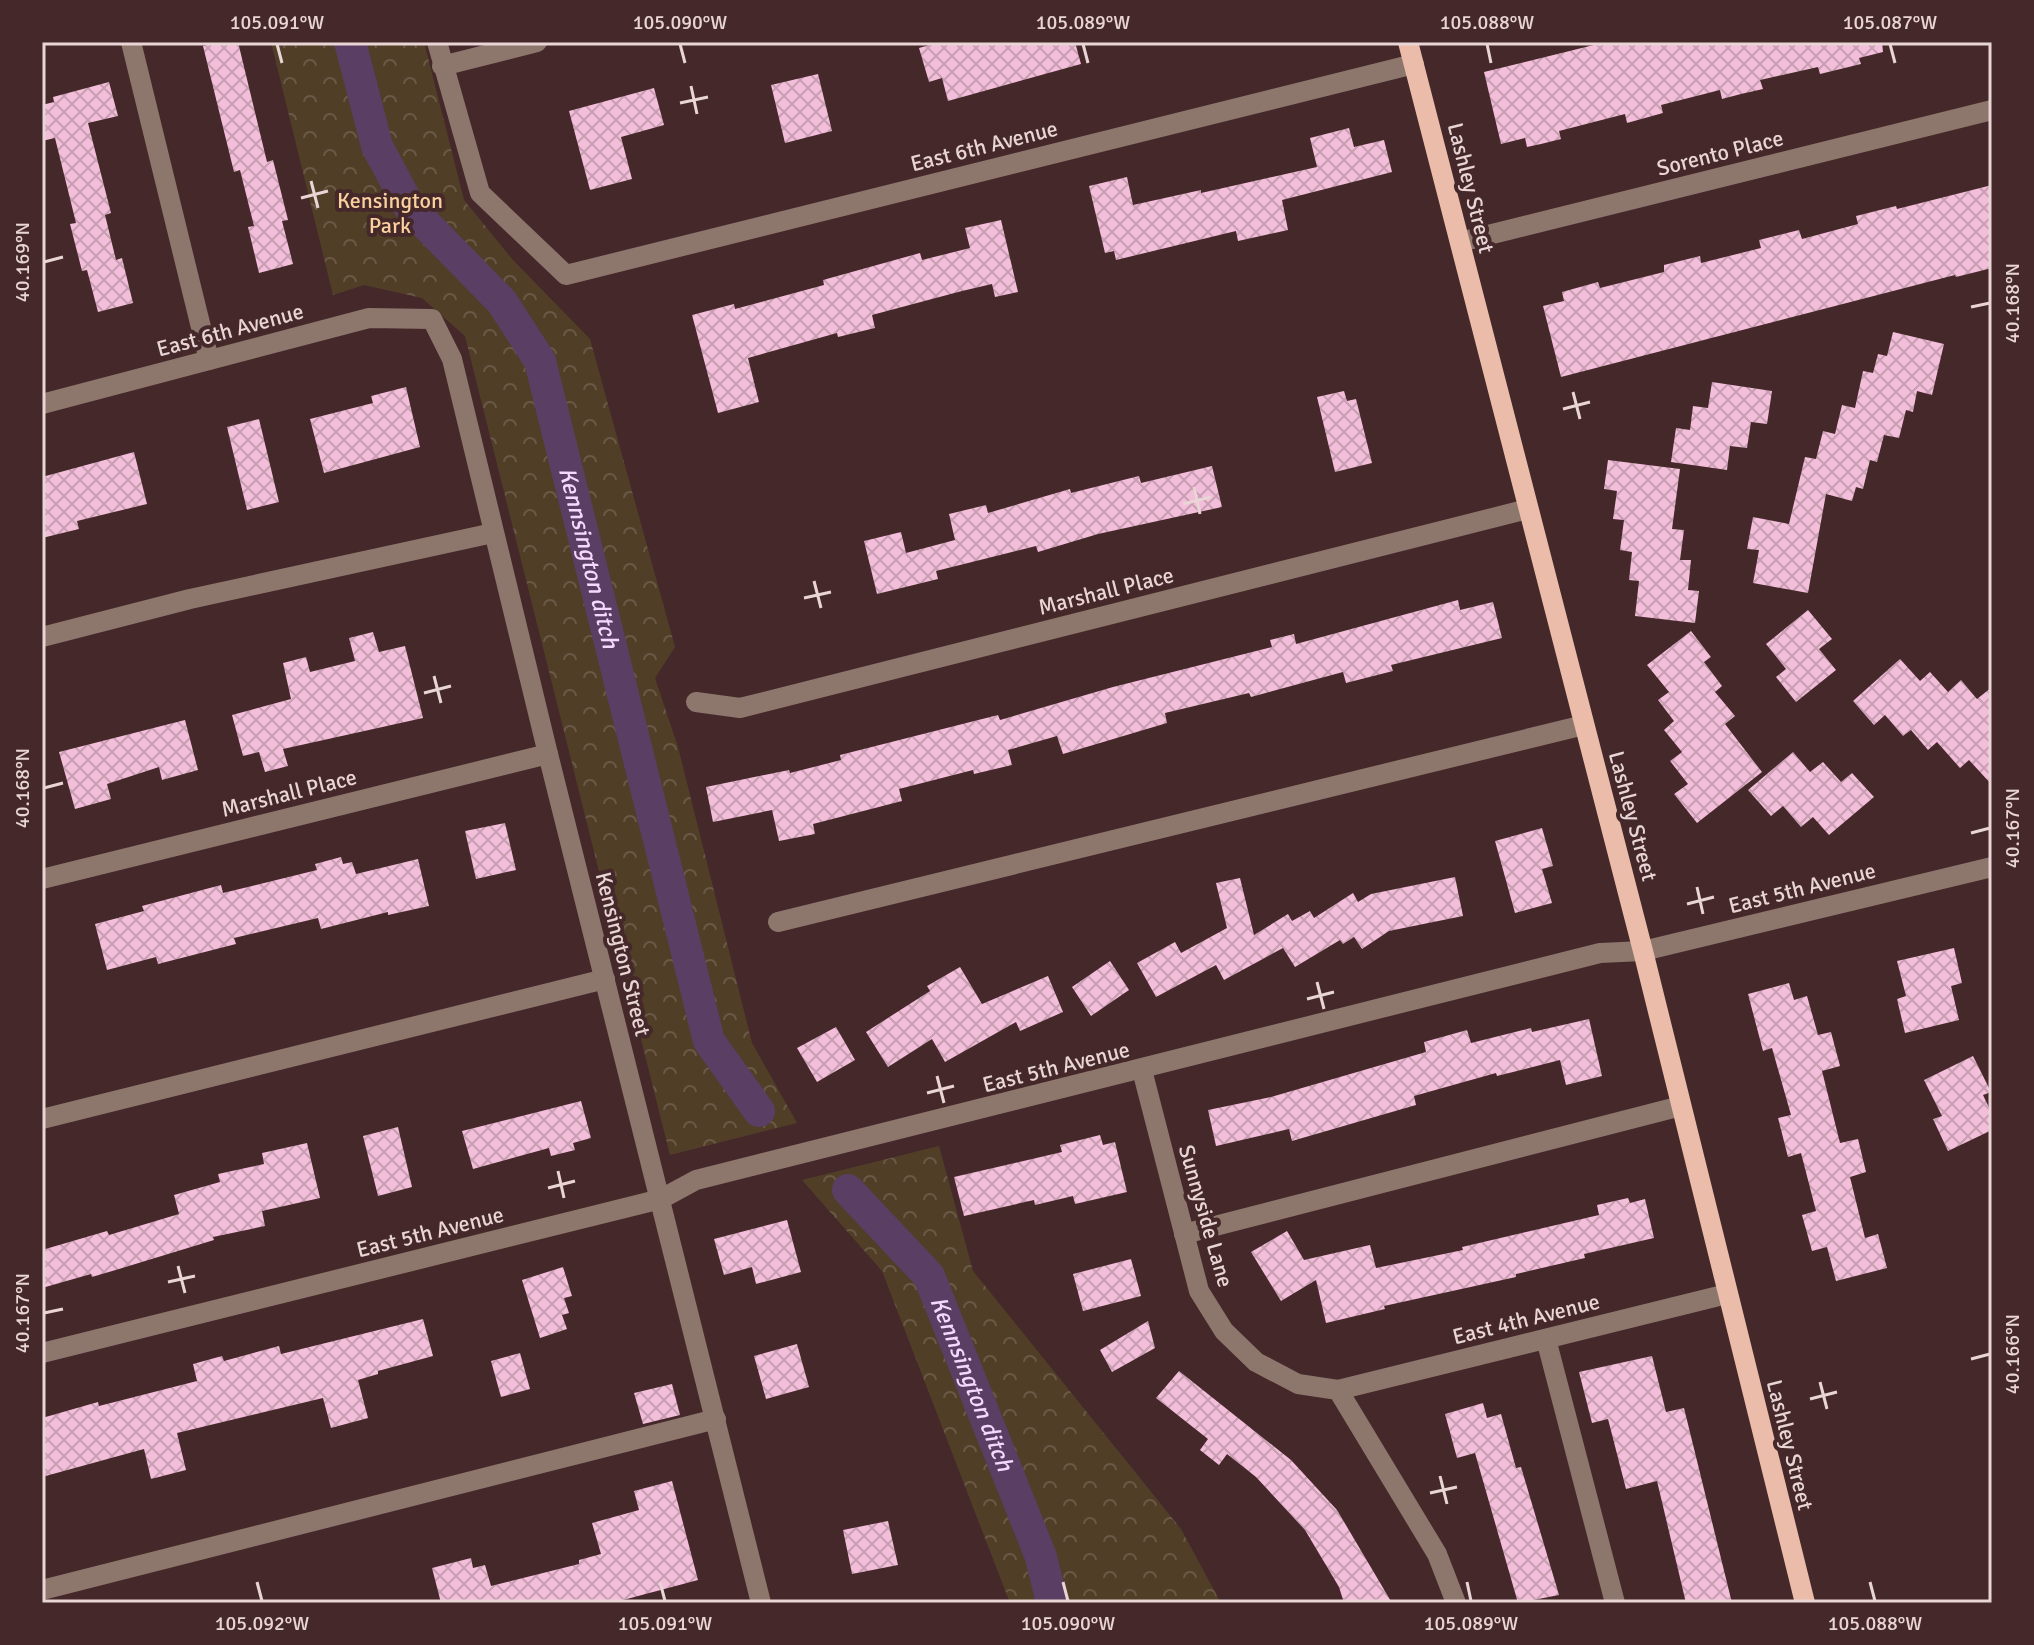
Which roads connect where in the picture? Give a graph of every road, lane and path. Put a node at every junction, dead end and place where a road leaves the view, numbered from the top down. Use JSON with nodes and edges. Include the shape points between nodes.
{"nodes":[{"id":1,"x":131,"y":42,"type":"edge"},
{"id":2,"x":437,"y":42,"type":"edge"},
{"id":3,"x":537,"y":42,"type":"edge"},
{"id":4,"x":1408,"y":42,"type":"edge"},
{"id":5,"x":1414,"y":64,"type":"junction"},
{"id":6,"x":442,"y":66,"type":"junction"},
{"id":7,"x":1992,"y":110,"type":"edge"},
{"id":8,"x":1460,"y":242,"type":"junction"},
{"id":9,"x":432,"y":319,"type":"joint"},
{"id":10,"x":209,"y":360,"type":"junction"},
{"id":11,"x":42,"y":404,"type":"edge"},
{"id":12,"x":1528,"y":509,"type":"junction"},
{"id":13,"x":493,"y":533,"type":"junction"},
{"id":14,"x":42,"y":637,"type":"edge"},
{"id":15,"x":696,"y":702,"type":"dead end"},
{"id":16,"x":1584,"y":725,"type":"junction"},
{"id":17,"x":548,"y":754,"type":"junction"},
{"id":18,"x":1992,"y":867,"type":"edge"},
{"id":19,"x":42,"y":879,"type":"edge"},
{"id":20,"x":778,"y":922,"type":"dead end"},
{"id":21,"x":1643,"y":951,"type":"junction"},
{"id":22,"x":605,"y":979,"type":"junction"},
{"id":23,"x":1142,"y":1070,"type":"junction"},
{"id":24,"x":1681,"y":1106,"type":"junction"},
{"id":25,"x":42,"y":1119,"type":"edge"},
{"id":26,"x":661,"y":1199,"type":"junction"},
{"id":27,"x":1184,"y":1234,"type":"junction"},
{"id":28,"x":1727,"y":1294,"type":"junction"},
{"id":29,"x":1546,"y":1339,"type":"junction"},
{"id":30,"x":42,"y":1353,"type":"edge"},
{"id":31,"x":1338,"y":1390,"type":"junction"},
{"id":32,"x":716,"y":1419,"type":"junction"},
{"id":33,"x":42,"y":1590,"type":"edge"},
{"id":34,"x":761,"y":1603,"type":"edge"},
{"id":35,"x":1456,"y":1603,"type":"edge"},
{"id":36,"x":1615,"y":1603,"type":"edge"},
{"id":37,"x":1805,"y":1603,"type":"edge"}],
"edges":[{"from":1,"to":10,"type":"street"},
{"from":2,"to":6,"type":"street"},
{"from":3,"to":6,"type":"street"},
{"from":4,"to":5,"type":"main road","name":"Lashley Street"},
{"from":5,"to":6,"type":"street","name":"East 6th Avenue","via":[[566,275],[480,193]]},
{"from":5,"to":8,"type":"main road","name":"Lashley Street"},
{"from":7,"to":8,"type":"street","name":"Sorento Place"},
{"from":8,"to":12,"type":"main road","name":"Lashley Street"},
{"from":9,"to":10,"type":"street","name":"East 6th Avenue","via":[[369,318]]},
{"from":9,"to":13,"type":"street","name":"Kensington Street","via":[[452,359]]},
{"from":10,"to":11,"type":"street","name":"East 6th Avenue"},
{"from":12,"to":15,"type":"street","name":"Marshall Place","via":[[740,708]]},
{"from":12,"to":16,"type":"main road","name":"Lashley Street"},
{"from":13,"to":14,"type":"street"},
{"from":13,"to":17,"type":"street","name":"Kensington Street"},
{"from":16,"to":20,"type":"street"},
{"from":16,"to":21,"type":"main road","name":"Lashley Street"},
{"from":17,"to":19,"type":"street","name":"Marshall Place"},
{"from":17,"to":22,"type":"street","name":"Kensington Street"},
{"from":18,"to":21,"type":"street","name":"East 5th Avenue"},
{"from":21,"to":23,"type":"street","name":"East 5th Avenue","via":[[1600,953]]},
{"from":21,"to":24,"type":"main road","name":"Lashley Street"},
{"from":22,"to":25,"type":"street"},
{"from":22,"to":26,"type":"street","name":"Kensington Street"},
{"from":23,"to":26,"type":"street","name":"East 5th Avenue","via":[[696,1180]]},
{"from":23,"to":27,"type":"street","name":"Sunnyside Lane"},
{"from":24,"to":27,"type":"street"},
{"from":24,"to":28,"type":"main road","name":"Lashley Street"},
{"from":26,"to":30,"type":"street","name":"East 5th Avenue"},
{"from":26,"to":32,"type":"street","name":"Kensington Street"},
{"from":27,"to":31,"type":"street","name":"Sunnyside Lane","via":[[1199,1291],[1224,1331],[1270,1370],[1298,1384]]},
{"from":28,"to":29,"type":"street","name":"East 4th Avenue"},
{"from":28,"to":37,"type":"main road","name":"Lashley Street"},
{"from":29,"to":31,"type":"street","name":"East 4th Avenue"},
{"from":29,"to":36,"type":"street"},
{"from":31,"to":35,"type":"street","via":[[1437,1554]]},
{"from":32,"to":33,"type":"street"},
{"from":32,"to":34,"type":"street","name":"Kensington Street"}]}
